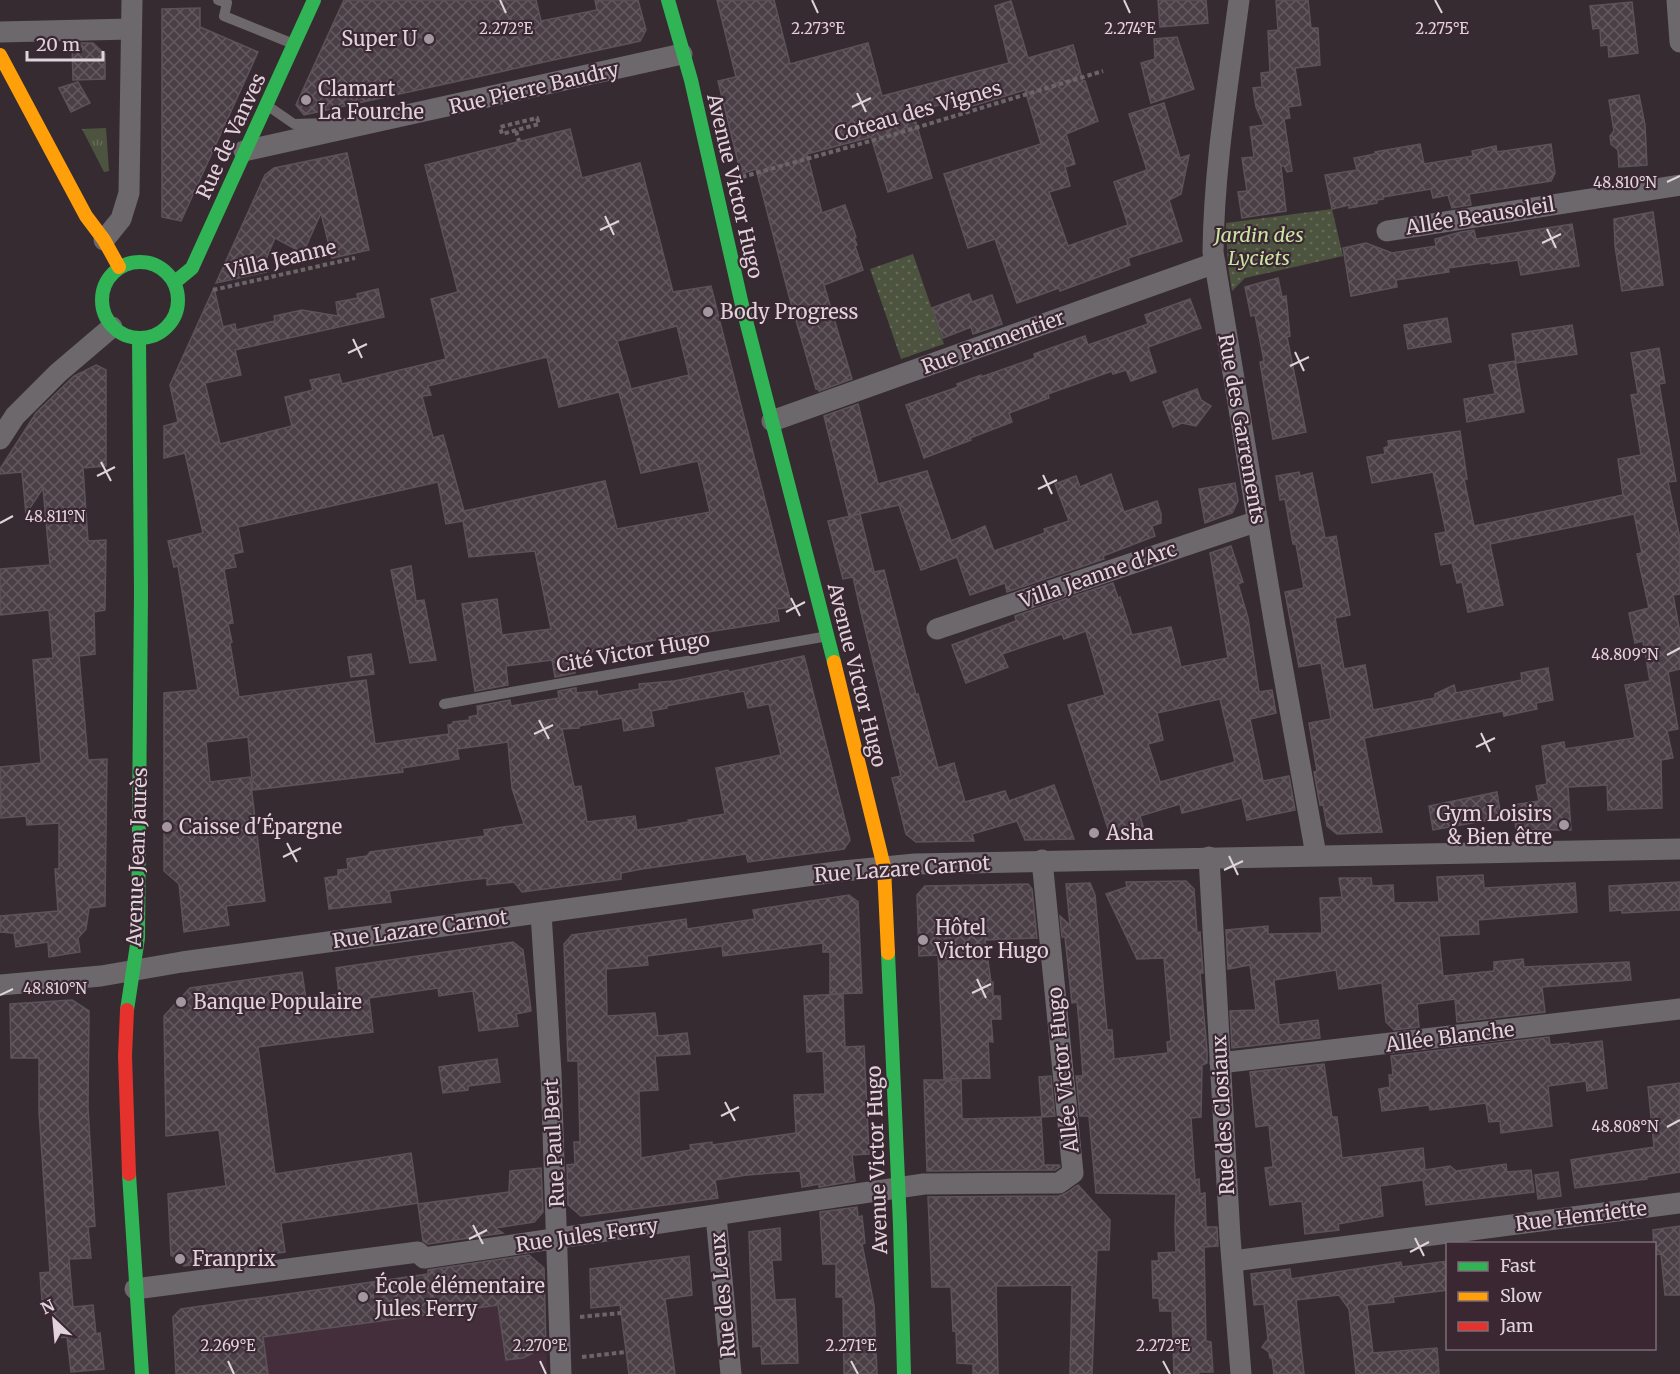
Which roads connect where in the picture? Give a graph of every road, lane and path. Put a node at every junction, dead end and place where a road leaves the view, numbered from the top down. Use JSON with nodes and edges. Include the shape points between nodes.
{"nodes":[{"id":1,"x":132,"y":0,"type":"edge"},
{"id":2,"x":218,"y":0,"type":"edge"},
{"id":3,"x":314,"y":0,"type":"edge"},
{"id":4,"x":668,"y":0,"type":"edge"},
{"id":5,"x":1239,"y":0,"type":"edge"},
{"id":6,"x":1677,"y":0,"type":"edge"},
{"id":7,"x":131,"y":29,"type":"junction"},
{"id":8,"x":0,"y":32,"type":"edge"},
{"id":9,"x":1680,"y":42,"type":"edge"},
{"id":10,"x":294,"y":45,"type":"junction"},
{"id":11,"x":682,"y":54,"type":"junction"},
{"id":12,"x":0,"y":56,"type":"edge"},
{"id":13,"x":1103,"y":71,"type":"dead end"},
{"id":14,"x":266,"y":104,"type":"junction"},
{"id":15,"x":511,"y":113,"type":"dead end"},
{"id":16,"x":514,"y":124,"type":"junction"},
{"id":17,"x":350,"y":128,"type":"junction"},
{"id":18,"x":516,"y":130,"type":"junction"},
{"id":19,"x":519,"y":141,"type":"dead end"},
{"id":20,"x":244,"y":151,"type":"junction"},
{"id":21,"x":742,"y":177,"type":"dead end"},
{"id":22,"x":1680,"y":185,"type":"edge"},
{"id":23,"x":1387,"y":231,"type":"dead end"},
{"id":24,"x":104,"y":240,"type":"junction"},
{"id":25,"x":355,"y":258,"type":"dead end"},
{"id":26,"x":1215,"y":264,"type":"junction"},
{"id":27,"x":119,"y":267,"type":"junction"},
{"id":28,"x":175,"y":282,"type":"junction"},
{"id":29,"x":213,"y":290,"type":"dead end"},
{"id":30,"x":112,"y":327,"type":"junction"},
{"id":31,"x":139,"y":338,"type":"junction"},
{"id":32,"x":772,"y":420,"type":"junction"},
{"id":33,"x":0,"y":440,"type":"edge"},
{"id":34,"x":1258,"y":521,"type":"junction"},
{"id":35,"x":937,"y":629,"type":"dead end"},
{"id":36,"x":828,"y":636,"type":"junction"},
{"id":37,"x":444,"y":704,"type":"dead end"},
{"id":38,"x":1680,"y":849,"type":"edge"},
{"id":39,"x":1316,"y":855,"type":"junction"},
{"id":40,"x":1209,"y":857,"type":"junction"},
{"id":41,"x":1042,"y":860,"type":"junction"},
{"id":42,"x":884,"y":867,"type":"junction"},
{"id":43,"x":541,"y":913,"type":"junction"},
{"id":44,"x":130,"y":971,"type":"junction"},
{"id":45,"x":0,"y":985,"type":"edge"},
{"id":46,"x":1680,"y":1010,"type":"edge"},
{"id":47,"x":1220,"y":1063,"type":"junction"},
{"id":48,"x":898,"y":1189,"type":"junction"},
{"id":49,"x":1680,"y":1203,"type":"edge"},
{"id":50,"x":716,"y":1216,"type":"junction"},
{"id":51,"x":558,"y":1239,"type":"junction"},
{"id":52,"x":1233,"y":1261,"type":"junction"},
{"id":53,"x":135,"y":1289,"type":"junction"},
{"id":54,"x":621,"y":1312,"type":"dead end"},
{"id":55,"x":573,"y":1318,"type":"dead end"},
{"id":56,"x":626,"y":1352,"type":"dead end"},
{"id":57,"x":577,"y":1358,"type":"dead end"},
{"id":58,"x":142,"y":1374,"type":"edge"},
{"id":59,"x":561,"y":1374,"type":"edge"},
{"id":60,"x":730,"y":1374,"type":"edge"},
{"id":61,"x":904,"y":1374,"type":"edge"},
{"id":62,"x":1241,"y":1374,"type":"edge"}],
"edges":[{"from":1,"to":7,"type":"street"},
{"from":2,"to":10,"type":"lane","via":[[227,3],[224,16]]},
{"from":3,"to":10,"type":"street","name":"Rue de Vanves"},
{"from":4,"to":11,"type":"street","name":"Avenue Victor Hugo"},
{"from":5,"to":26,"type":"street","name":"Rue des Garrements","via":[[1218,150],[1213,207]]},
{"from":6,"to":9,"type":"street"},
{"from":7,"to":8,"type":"street"},
{"from":7,"to":24,"type":"street","via":[[129,193],[121,219]]},
{"from":10,"to":14,"type":"street","name":"Rue de Vanves"},
{"from":11,"to":17,"type":"street","name":"Rue Pierre Baudry"},
{"from":11,"to":32,"type":"street","name":"Avenue Victor Hugo"},
{"from":12,"to":24,"type":"street","via":[[86,216]]},
{"from":13,"to":21,"type":"path","name":"Coteau des Vignes"},
{"from":14,"to":17,"type":"lane","via":[[294,124],[335,123]]},
{"from":14,"to":20,"type":"street","name":"Rue de Vanves"},
{"from":15,"to":16,"type":"path"},
{"from":16,"to":18,"type":"path","via":[[500,128],[502,134]]},
{"from":16,"to":18,"type":"path","via":[[537,118],[539,124]]},
{"from":17,"to":20,"type":"street","name":"Rue Pierre Baudry"},
{"from":18,"to":19,"type":"path"},
{"from":20,"to":28,"type":"street","name":"Rue de Vanves","via":[[192,268]]},
{"from":22,"to":23,"type":"street","name":"Allée Beausoleil"},
{"from":24,"to":27,"type":"street"},
{"from":25,"to":29,"type":"path","name":"Villa Jeanne"},
{"from":26,"to":32,"type":"street","name":"Rue Parmentier"},
{"from":26,"to":34,"type":"street","name":"Rue des Garrements"},
{"from":27,"to":28,"type":"street","via":[[142,261],[155,264]]},
{"from":27,"to":30,"type":"street","via":[[106,284],[101,302]]},
{"from":28,"to":31,"type":"street","via":[[178,307],[174,318],[167,328]]},
{"from":30,"to":31,"type":"street"},
{"from":30,"to":33,"type":"street","via":[[15,416]]},
{"from":31,"to":44,"type":"street","name":"Avenue Jean Jaurès","via":[[141,769],[138,938]]},
{"from":32,"to":36,"type":"street","name":"Avenue Victor Hugo"},
{"from":34,"to":35,"type":"street","name":"Villa Jeanne d'Arc"},
{"from":34,"to":39,"type":"street","name":"Rue des Garrements"},
{"from":36,"to":37,"type":"lane","name":"Cité Victor Hugo"},
{"from":36,"to":42,"type":"street","name":"Avenue Victor Hugo"},
{"from":38,"to":39,"type":"street","name":"Rue Lazare Carnot"},
{"from":39,"to":40,"type":"street","name":"Rue Lazare Carnot"},
{"from":40,"to":41,"type":"street","name":"Rue Lazare Carnot"},
{"from":40,"to":47,"type":"street","name":"Rue des Closiaux"},
{"from":41,"to":42,"type":"street","name":"Rue Lazare Carnot"},
{"from":41,"to":48,"type":"street","name":"Allée Victor Hugo","via":[[1073,1173],[1059,1183],[924,1184]]},
{"from":42,"to":43,"type":"street","name":"Rue Lazare Carnot"},
{"from":42,"to":48,"type":"street","name":"Avenue Victor Hugo"},
{"from":43,"to":44,"type":"street","name":"Rue Lazare Carnot"},
{"from":43,"to":51,"type":"street","name":"Rue Paul Bert"},
{"from":44,"to":45,"type":"street","name":"Rue Lazare Carnot"},
{"from":44,"to":53,"type":"street","name":"Avenue Jean Jaurès","via":[[126,1102]]},
{"from":46,"to":47,"type":"street","name":"Allée Blanche"},
{"from":47,"to":52,"type":"street","name":"Rue des Closiaux"},
{"from":48,"to":50,"type":"street","name":"Rue Jules Ferry"},
{"from":48,"to":61,"type":"street","name":"Avenue Victor Hugo"},
{"from":49,"to":52,"type":"street","name":"Rue Henriette"},
{"from":50,"to":51,"type":"street","name":"Rue Jules Ferry"},
{"from":50,"to":60,"type":"street","name":"Rue des Leux"},
{"from":51,"to":53,"type":"street","name":"Rue Jules Ferry","via":[[424,1258],[418,1252]]},
{"from":51,"to":59,"type":"street","name":"Rue Paul Bert"},
{"from":52,"to":62,"type":"street","name":"Rue des Closiaux"},
{"from":53,"to":58,"type":"street","name":"Avenue Jean Jaurès"},
{"from":54,"to":55,"type":"path"},
{"from":56,"to":57,"type":"path"}]}
